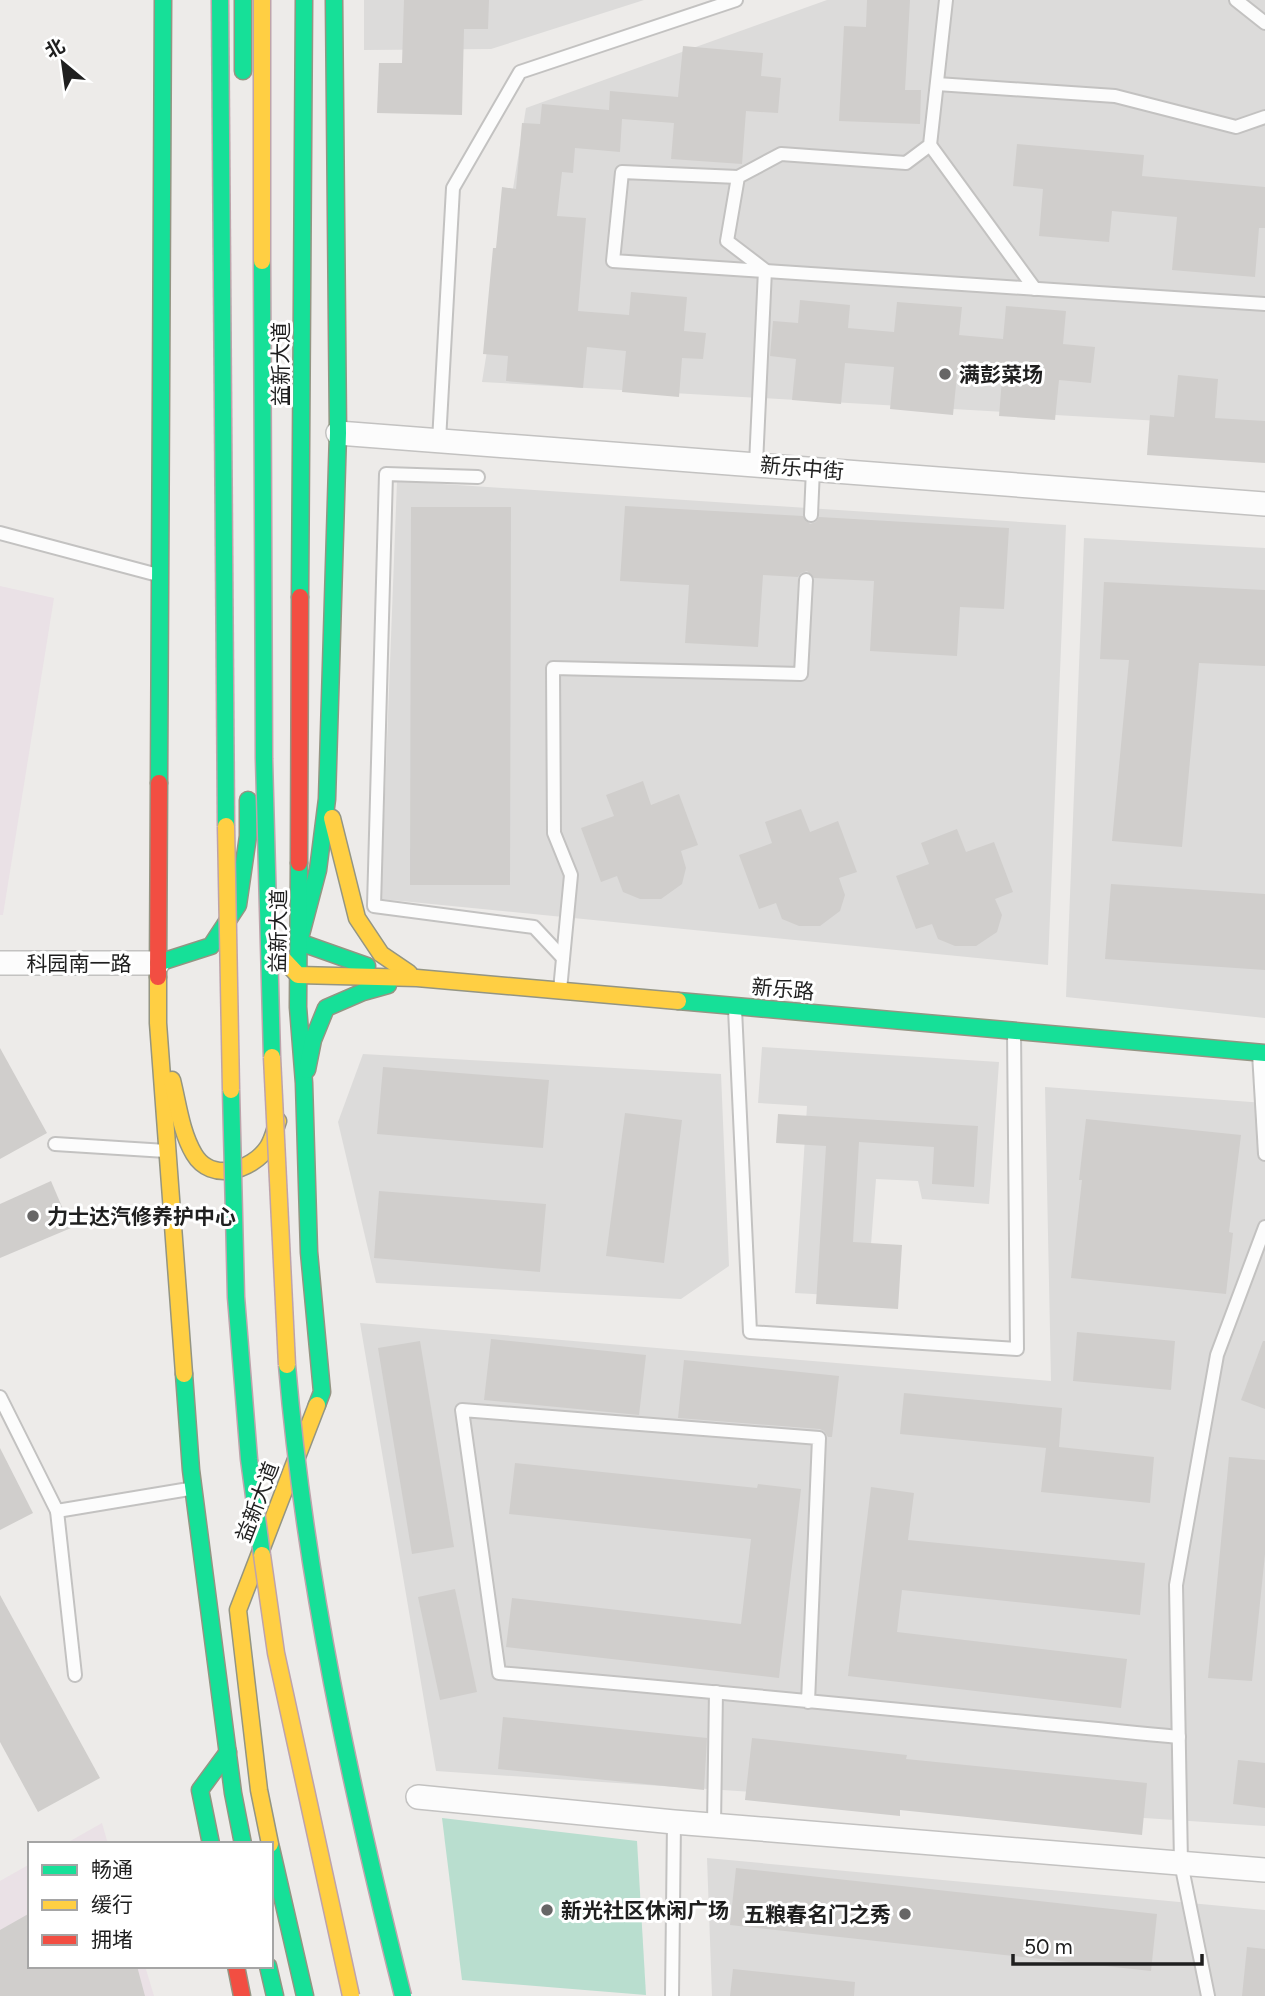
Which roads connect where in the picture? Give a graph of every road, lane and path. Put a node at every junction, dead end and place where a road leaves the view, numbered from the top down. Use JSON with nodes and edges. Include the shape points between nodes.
{"nodes":[{"id":1,"x":163,"y":0,"type":"edge"},
{"id":2,"x":220,"y":0,"type":"edge"},
{"id":3,"x":243,"y":0,"type":"edge"},
{"id":4,"x":262,"y":0,"type":"edge"},
{"id":5,"x":304,"y":0,"type":"edge"},
{"id":6,"x":334,"y":0,"type":"edge"},
{"id":7,"x":736,"y":0,"type":"edge"},
{"id":8,"x":946,"y":0,"type":"edge"},
{"id":9,"x":1236,"y":0,"type":"edge"},
{"id":10,"x":1265,"y":23,"type":"edge"},
{"id":11,"x":243,"y":84,"type":"dead end"},
{"id":12,"x":937,"y":84,"type":"junction"},
{"id":13,"x":1265,"y":117,"type":"edge"},
{"id":14,"x":930,"y":145,"type":"junction"},
{"id":15,"x":738,"y":177,"type":"junction"},
{"id":16,"x":765,"y":270,"type":"junction"},
{"id":17,"x":1035,"y":289,"type":"junction"},
{"id":18,"x":1265,"y":304,"type":"edge"},
{"id":19,"x":338,"y":433,"type":"junction"},
{"id":20,"x":439,"y":441,"type":"junction"},
{"id":21,"x":756,"y":464,"type":"junction"},
{"id":22,"x":813,"y":469,"type":"junction"},
{"id":23,"x":478,"y":477,"type":"dead end"},
{"id":24,"x":1265,"y":504,"type":"edge"},
{"id":25,"x":811,"y":515,"type":"dead end"},
{"id":26,"x":0,"y":533,"type":"edge"},
{"id":27,"x":159,"y":575,"type":"junction"},
{"id":28,"x":806,"y":580,"type":"dead end"},
{"id":29,"x":247,"y":780,"type":"dead end"},
{"id":30,"x":327,"y":799,"type":"junction"},
{"id":31,"x":248,"y":836,"type":"junction"},
{"id":32,"x":299,"y":942,"type":"junction"},
{"id":33,"x":563,"y":958,"type":"junction"},
{"id":34,"x":158,"y":963,"type":"junction"},
{"id":35,"x":0,"y":964,"type":"edge"},
{"id":36,"x":298,"y":975,"type":"junction"},
{"id":37,"x":417,"y":978,"type":"junction"},
{"id":38,"x":560,"y":991,"type":"junction"},
{"id":39,"x":735,"y":1006,"type":"junction"},
{"id":40,"x":298,"y":1007,"type":"junction"},
{"id":41,"x":158,"y":1023,"type":"junction"},
{"id":42,"x":1014,"y":1031,"type":"junction"},
{"id":43,"x":1262,"y":1053,"type":"edge"},
{"id":44,"x":304,"y":1083,"type":"junction"},
{"id":45,"x":55,"y":1144,"type":"dead end"},
{"id":46,"x":166,"y":1152,"type":"junction"},
{"id":47,"x":1265,"y":1154,"type":"edge"},
{"id":48,"x":1265,"y":1227,"type":"edge"},
{"id":49,"x":0,"y":1397,"type":"edge"},
{"id":50,"x":193,"y":1489,"type":"junction"},
{"id":51,"x":57,"y":1511,"type":"junction"},
{"id":52,"x":75,"y":1675,"type":"dead end"},
{"id":53,"x":716,"y":1692,"type":"junction"},
{"id":54,"x":808,"y":1702,"type":"junction"},
{"id":55,"x":1179,"y":1737,"type":"junction"},
{"id":56,"x":228,"y":1752,"type":"junction"},
{"id":57,"x":418,"y":1797,"type":"dead end"},
{"id":58,"x":674,"y":1822,"type":"junction"},
{"id":59,"x":714,"y":1824,"type":"junction"},
{"id":60,"x":211,"y":1842,"type":"edge"},
{"id":61,"x":243,"y":1842,"type":"edge"},
{"id":62,"x":270,"y":1842,"type":"edge"},
{"id":63,"x":273,"y":1855,"type":"edge"},
{"id":64,"x":1181,"y":1863,"type":"junction"},
{"id":65,"x":1265,"y":1870,"type":"edge"},
{"id":66,"x":236,"y":1968,"type":"edge"},
{"id":67,"x":268,"y":1968,"type":"edge"},
{"id":68,"x":242,"y":1996,"type":"edge"},
{"id":69,"x":275,"y":1996,"type":"edge"},
{"id":70,"x":305,"y":1996,"type":"edge"},
{"id":71,"x":351,"y":1996,"type":"edge"},
{"id":72,"x":403,"y":1996,"type":"edge"},
{"id":73,"x":672,"y":1996,"type":"edge"},
{"id":74,"x":1208,"y":1996,"type":"edge"}],
"edges":[{"from":1,"to":27,"type":"main road","name":"益新大道"},
{"from":2,"to":71,"type":"main road","bridge":true,"via":[[226,940],[236,1297],[249,1458],[276,1653]]},
{"from":3,"to":11,"type":"main road"},
{"from":4,"to":72,"type":"main road","bridge":true,"via":[[263,653],[268,964],[282,1306],[292,1430],[329,1666]]},
{"from":5,"to":32,"type":"main road","name":"益新大道"},
{"from":6,"to":19,"type":"main road"},
{"from":7,"to":20,"type":"lane","via":[[520,72],[453,188]]},
{"from":8,"to":12,"type":"lane"},
{"from":9,"to":10,"type":"lane"},
{"from":12,"to":13,"type":"lane","via":[[1115,96],[1236,127]]},
{"from":12,"to":14,"type":"lane"},
{"from":14,"to":15,"type":"lane","via":[[906,163],[781,154]]},
{"from":14,"to":17,"type":"lane"},
{"from":15,"to":16,"type":"lane","via":[[727,241]]},
{"from":15,"to":16,"type":"lane","via":[[622,172],[613,261]]},
{"from":16,"to":17,"type":"lane"},
{"from":16,"to":21,"type":"lane"},
{"from":17,"to":18,"type":"lane"},
{"from":19,"to":20,"type":"street","name":"新乐中街"},
{"from":19,"to":30,"type":"main road"},
{"from":20,"to":21,"type":"street","name":"新乐中街"},
{"from":21,"to":22,"type":"street","name":"新乐中街"},
{"from":22,"to":24,"type":"street","name":"新乐中街"},
{"from":22,"to":25,"type":"lane"},
{"from":23,"to":33,"type":"lane","via":[[386,474],[374,906],[534,927]]},
{"from":26,"to":27,"type":"lane"},
{"from":27,"to":34,"type":"main road","name":"益新大道"},
{"from":28,"to":33,"type":"lane","via":[[801,674],[553,668],[554,833],[571,875]]},
{"from":29,"to":31,"type":"main road"},
{"from":30,"to":32,"type":"main road","via":[[318,870]]},
{"from":30,"to":37,"type":"main road","via":[[357,918],[381,954]]},
{"from":31,"to":34,"type":"main road","via":[[237,905],[211,947]]},
{"from":31,"to":36,"type":"main road","via":[[259,903],[276,952]]},
{"from":32,"to":36,"type":"main road","name":"益新大道"},
{"from":32,"to":37,"type":"main road","via":[[355,964]]},
{"from":33,"to":38,"type":"lane"},
{"from":34,"to":35,"type":"street","name":"科园南一路"},
{"from":34,"to":41,"type":"main road","name":"益新大道"},
{"from":36,"to":37,"type":"main road","name":"新乐路"},
{"from":36,"to":40,"type":"main road","name":"益新大道"},
{"from":37,"to":38,"type":"main road","name":"新乐路"},
{"from":37,"to":44,"type":"main road","via":[[363,992],[326,1008]]},
{"from":38,"to":39,"type":"main road","name":"新乐路"},
{"from":39,"to":42,"type":"main road","name":"新乐路"},
{"from":39,"to":42,"type":"lane","via":[[750,1332],[1017,1349]]},
{"from":40,"to":41,"type":"main road","via":[[285,1091],[269,1146],[251,1164],[223,1172],[200,1163],[192,1150]]},
{"from":40,"to":44,"type":"main road","name":"益新大道"},
{"from":41,"to":46,"type":"main road","name":"益新大道"},
{"from":42,"to":43,"type":"main road","name":"新乐路"},
{"from":43,"to":47,"type":"lane"},
{"from":44,"to":62,"type":"main road","name":"益新大道","via":[[309,1252],[322,1392],[238,1610],[259,1790]]},
{"from":45,"to":46,"type":"lane"},
{"from":46,"to":50,"type":"main road","name":"益新大道"},
{"from":48,"to":55,"type":"lane","via":[[1217,1355],[1176,1585]]},
{"from":49,"to":51,"type":"lane"},
{"from":50,"to":51,"type":"lane"},
{"from":50,"to":56,"type":"main road","name":"益新大道"},
{"from":51,"to":52,"type":"lane"},
{"from":53,"to":54,"type":"lane"},
{"from":53,"to":54,"type":"lane","via":[[499,1673],[462,1410],[819,1438]]},
{"from":53,"to":59,"type":"lane"},
{"from":54,"to":55,"type":"lane"},
{"from":55,"to":64,"type":"lane"},
{"from":56,"to":60,"type":"main road","via":[[200,1790]]},
{"from":56,"to":61,"type":"main road","name":"益新大道"},
{"from":57,"to":58,"type":"street"},
{"from":58,"to":59,"type":"street"},
{"from":58,"to":73,"type":"lane"},
{"from":59,"to":64,"type":"street"},
{"from":63,"to":70,"type":"main road","name":"益新大道"},
{"from":64,"to":65,"type":"street"},
{"from":64,"to":74,"type":"lane"},
{"from":66,"to":68,"type":"main road"},
{"from":67,"to":69,"type":"main road"}]}
